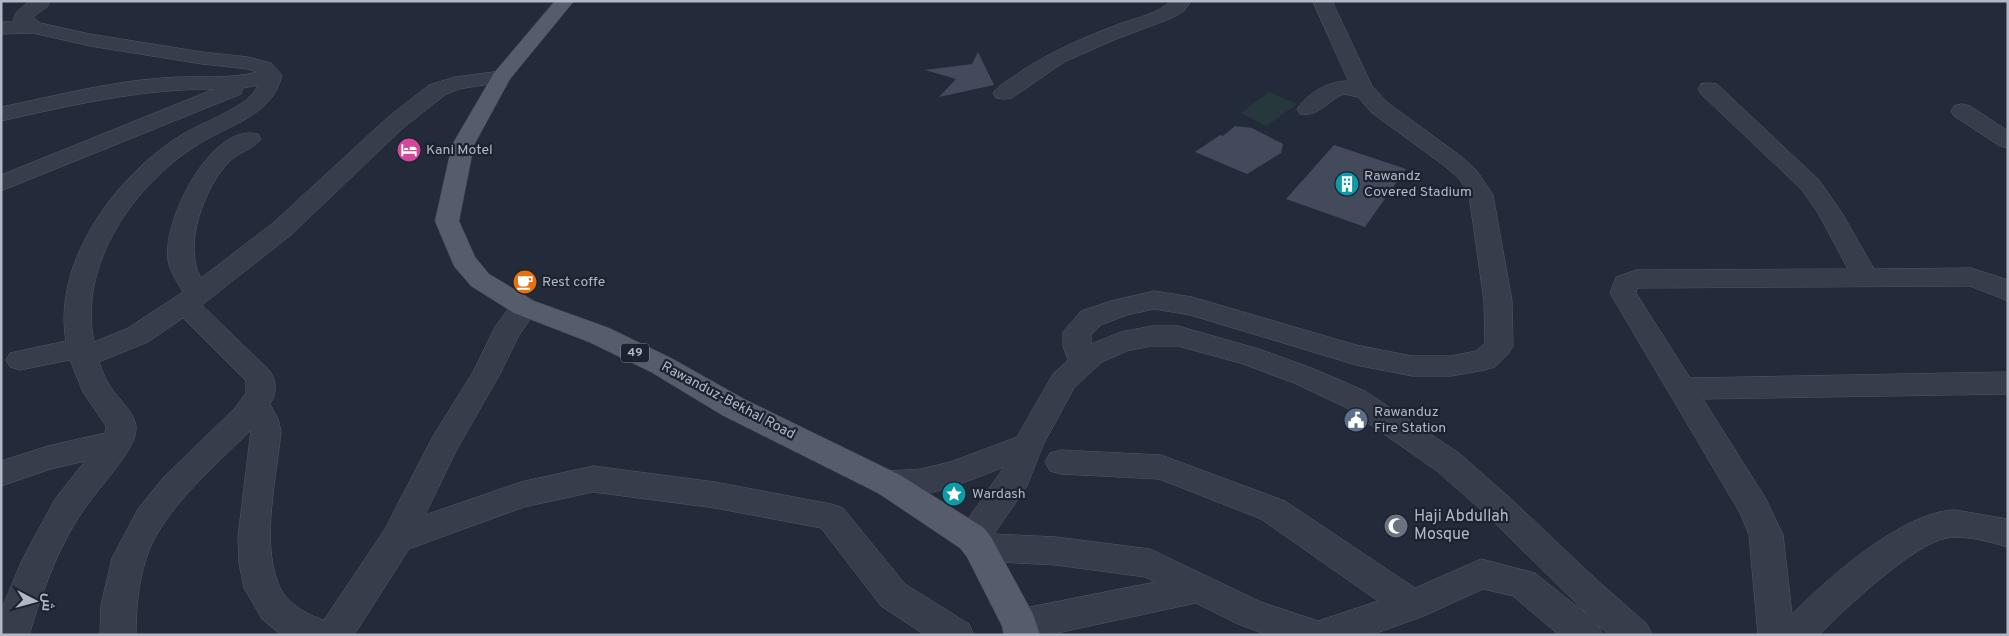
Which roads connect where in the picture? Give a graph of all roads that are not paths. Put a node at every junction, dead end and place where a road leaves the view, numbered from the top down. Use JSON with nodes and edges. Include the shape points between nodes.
{"nodes":[{"id":1,"x":40,"y":1,"type":"edge"},
{"id":2,"x":565,"y":1,"type":"edge"},
{"id":3,"x":1182,"y":1,"type":"edge"},
{"id":4,"x":1322,"y":1,"type":"edge"},
{"id":5,"x":32,"y":27,"type":"junction"},
{"id":6,"x":1,"y":28,"type":"edge"},
{"id":7,"x":501,"y":77,"type":"junction"},
{"id":8,"x":261,"y":79,"type":"junction"},
{"id":9,"x":1709,"y":90,"type":"dead end"},
{"id":10,"x":1365,"y":92,"type":"junction"},
{"id":11,"x":1004,"y":93,"type":"dead end"},
{"id":12,"x":1308,"y":109,"type":"dead end"},
{"id":13,"x":1962,"y":111,"type":"dead end"},
{"id":14,"x":1,"y":114,"type":"edge"},
{"id":15,"x":250,"y":139,"type":"dead end"},
{"id":16,"x":2008,"y":141,"type":"edge"},
{"id":17,"x":1,"y":184,"type":"edge"},
{"id":18,"x":1866,"y":278,"type":"junction"},
{"id":19,"x":2008,"y":292,"type":"edge"},
{"id":20,"x":192,"y":298,"type":"junction"},
{"id":21,"x":524,"y":307,"type":"junction"},
{"id":22,"x":83,"y":353,"type":"junction"},
{"id":23,"x":20,"y":360,"type":"dead end"},
{"id":24,"x":1083,"y":363,"type":"junction"},
{"id":25,"x":2008,"y":383,"type":"edge"},
{"id":26,"x":1681,"y":388,"type":"junction"},
{"id":27,"x":254,"y":404,"type":"junction"},
{"id":28,"x":115,"y":442,"type":"junction"},
{"id":29,"x":1028,"y":445,"type":"junction"},
{"id":30,"x":1061,"y":462,"type":"dead end"},
{"id":31,"x":1,"y":474,"type":"edge"},
{"id":32,"x":888,"y":484,"type":"junction"},
{"id":33,"x":2008,"y":533,"type":"edge"},
{"id":34,"x":397,"y":539,"type":"junction"},
{"id":35,"x":975,"y":543,"type":"junction"},
{"id":36,"x":1198,"y":588,"type":"junction"},
{"id":37,"x":1412,"y":605,"type":"junction"},
{"id":38,"x":1021,"y":630,"type":"edge"},
{"id":39,"x":11,"y":635,"type":"edge"},
{"id":40,"x":118,"y":635,"type":"edge"},
{"id":41,"x":320,"y":635,"type":"edge"},
{"id":42,"x":334,"y":635,"type":"edge"},
{"id":43,"x":956,"y":635,"type":"edge"},
{"id":44,"x":1311,"y":635,"type":"edge"},
{"id":45,"x":1324,"y":635,"type":"edge"},
{"id":46,"x":1585,"y":635,"type":"edge"},
{"id":47,"x":1634,"y":635,"type":"edge"},
{"id":48,"x":1776,"y":635,"type":"edge"},
{"id":49,"x":1795,"y":635,"type":"edge"}],
"edges":[{"from":1,"to":5,"type":"street","via":[[24,15],[23,20]]},
{"from":2,"to":7,"type":"main road","name":"Rawanduz-Bekhal Road","number":"49"},
{"from":3,"to":11,"type":"street","via":[[1157,19],[1131,26],[1064,54]]},
{"from":4,"to":10,"type":"street"},
{"from":5,"to":6,"type":"street"},
{"from":5,"to":8,"type":"street","via":[[90,40],[248,63],[264,67]]},
{"from":7,"to":20,"type":"street","via":[[455,83],[438,90],[395,124],[282,229]]},
{"from":7,"to":21,"type":"main road","name":"Rawanduz-Bekhal Road","number":"49","via":[[463,145],[447,221],[463,260],[480,280]]},
{"from":8,"to":14,"type":"street","via":[[116,90]]},
{"from":8,"to":17,"type":"street"},
{"from":8,"to":22,"type":"street","via":[[267,89],[255,101],[236,116],[197,135],[142,178],[100,234],[84,269],[77,323]]},
{"from":9,"to":18,"type":"street","via":[[1811,185]]},
{"from":10,"to":12,"type":"street","via":[[1349,87],[1338,90],[1317,100]]},
{"from":10,"to":24,"type":"street","via":[[1380,108],[1454,162],[1481,195],[1498,301],[1500,346],[1485,360],[1451,366],[1412,366],[1356,355],[1192,306],[1154,300],[1091,318],[1077,332],[1077,346]]},
{"from":13,"to":16,"type":"street"},
{"from":15,"to":20,"type":"street","via":[[223,156],[208,172],[182,232],[181,258]]},
{"from":18,"to":19,"type":"street","via":[[1971,278],[1997,285]]},
{"from":18,"to":26,"type":"street","via":[[1636,279],[1625,283],[1623,293]]},
{"from":20,"to":22,"type":"street","via":[[138,335]]},
{"from":20,"to":27,"type":"street","via":[[260,378],[261,394]]},
{"from":21,"to":32,"type":"main road","name":"Rawanduz-Bekhal Road","number":"49","via":[[599,335],[733,407]]},
{"from":21,"to":34,"type":"street","via":[[505,334],[486,374],[443,446]]},
{"from":22,"to":23,"type":"street"},
{"from":22,"to":28,"type":"street","via":[[92,382],[121,426]]},
{"from":24,"to":29,"type":"street","via":[[1063,381]]},
{"from":24,"to":47,"type":"street","via":[[1092,355],[1121,342],[1152,336],[1178,336],[1250,356],[1355,399],[1448,462]]},
{"from":25,"to":26,"type":"street"},
{"from":26,"to":48,"type":"street","via":[[1754,508],[1766,535]]},
{"from":27,"to":40,"type":"street","via":[[222,441],[174,487],[150,518],[129,558],[119,605]]},
{"from":27,"to":41,"type":"street","via":[[266,431],[255,516],[254,554],[260,586],[275,609],[295,625]]},
{"from":28,"to":31,"type":"street","via":[[48,458]]},
{"from":28,"to":39,"type":"street","via":[[55,526],[29,580]]},
{"from":29,"to":32,"type":"street","via":[[955,473],[921,482]]},
{"from":29,"to":35,"type":"street","via":[[1016,476]]},
{"from":30,"to":37,"type":"street","via":[[1161,467],[1273,510]]},
{"from":32,"to":35,"type":"main road","name":"Rawanduz-Bekhal Road","number":"49"},
{"from":33,"to":49,"type":"street","via":[[1946,524],[1924,530],[1865,571]]},
{"from":34,"to":42,"type":"street"},
{"from":34,"to":43,"type":"street","via":[[521,495],[592,479],[715,495],[831,517],[893,595]]},
{"from":35,"to":36,"type":"street","via":[[1150,563]]},
{"from":35,"to":38,"type":"main road","name":"Rawanduz-Bekhal Road","number":"49"},
{"from":36,"to":38,"type":"street"},
{"from":36,"to":44,"type":"street"},
{"from":37,"to":45,"type":"street"},
{"from":37,"to":46,"type":"street","via":[[1481,574],[1523,583]]}]}
